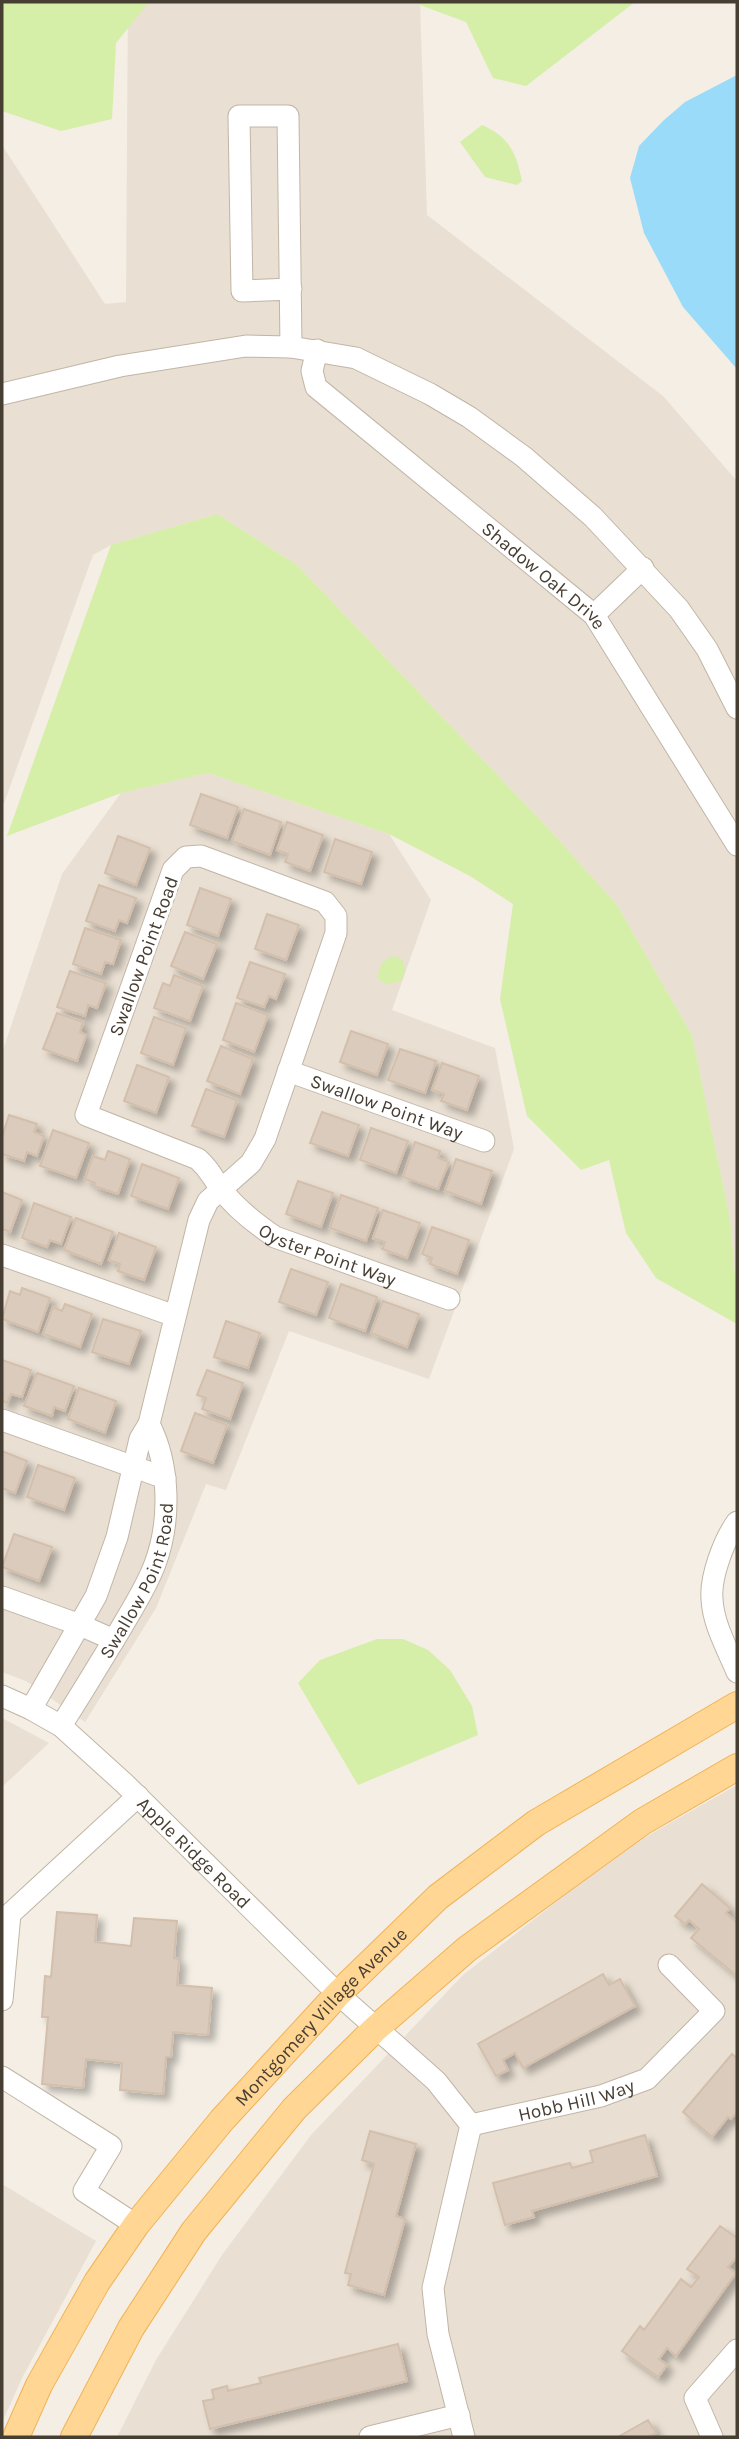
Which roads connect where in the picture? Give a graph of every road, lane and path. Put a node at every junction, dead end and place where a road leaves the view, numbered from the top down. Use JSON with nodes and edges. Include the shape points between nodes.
{"nodes":[{"id":1,"x":291,"y":289,"type":"junction"},
{"id":2,"x":291,"y":346,"type":"junction"},
{"id":3,"x":317,"y":350,"type":"junction"},
{"id":4,"x":5,"y":386,"type":"edge"},
{"id":5,"x":643,"y":568,"type":"junction"},
{"id":6,"x":594,"y":615,"type":"junction"},
{"id":7,"x":737,"y":708,"type":"edge"},
{"id":8,"x":737,"y":845,"type":"edge"},
{"id":9,"x":288,"y":1071,"type":"junction"},
{"id":10,"x":484,"y":1142,"type":"dead end"},
{"id":11,"x":220,"y":1189,"type":"junction"},
{"id":12,"x":2,"y":1255,"type":"edge"},
{"id":13,"x":449,"y":1300,"type":"dead end"},
{"id":14,"x":175,"y":1315,"type":"junction"},
{"id":15,"x":2,"y":1420,"type":"edge"},
{"id":16,"x":149,"y":1424,"type":"junction"},
{"id":17,"x":134,"y":1466,"type":"junction"},
{"id":18,"x":165,"y":1478,"type":"junction"},
{"id":19,"x":737,"y":1522,"type":"edge"},
{"id":20,"x":2,"y":1597,"type":"edge"},
{"id":21,"x":80,"y":1625,"type":"junction"},
{"id":22,"x":114,"y":1640,"type":"junction"},
{"id":23,"x":737,"y":1672,"type":"edge"},
{"id":24,"x":2,"y":1696,"type":"edge"},
{"id":25,"x":737,"y":1705,"type":"edge"},
{"id":26,"x":31,"y":1709,"type":"junction"},
{"id":27,"x":61,"y":1726,"type":"junction"},
{"id":28,"x":737,"y":1768,"type":"edge"},
{"id":29,"x":138,"y":1796,"type":"junction"},
{"id":30,"x":669,"y":1965,"type":"dead end"},
{"id":31,"x":338,"y":1994,"type":"junction"},
{"id":32,"x":2,"y":2000,"type":"edge"},
{"id":33,"x":375,"y":2029,"type":"junction"},
{"id":34,"x":2,"y":2077,"type":"edge"},
{"id":35,"x":471,"y":2125,"type":"junction"},
{"id":36,"x":136,"y":2225,"type":"junction"},
{"id":37,"x":737,"y":2350,"type":"edge"},
{"id":38,"x":459,"y":2415,"type":"junction"},
{"id":39,"x":16,"y":2437,"type":"edge"},
{"id":40,"x":75,"y":2437,"type":"edge"},
{"id":41,"x":370,"y":2437,"type":"edge"},
{"id":42,"x":464,"y":2437,"type":"edge"},
{"id":43,"x":712,"y":2437,"type":"edge"}],
"edges":[{"from":1,"to":1,"type":"street","via":[[288,116],[239,116],[242,291]]},
{"from":1,"to":2,"type":"street"},
{"from":2,"to":3,"type":"street"},
{"from":2,"to":4,"type":"street","via":[[246,346]]},
{"from":3,"to":5,"type":"street","via":[[356,358],[469,417],[524,457]]},
{"from":3,"to":6,"type":"street","name":"Shadow Oak Drive","via":[[312,371],[316,387]]},
{"from":5,"to":6,"type":"street"},
{"from":5,"to":7,"type":"street","via":[[706,649]]},
{"from":6,"to":8,"type":"street","name":"Shadow Oak Drive"},
{"from":9,"to":10,"type":"street","name":"Swallow Point Way"},
{"from":9,"to":11,"type":"street","name":"Swallow Point Road","via":[[265,1139],[251,1163]]},
{"from":9,"to":11,"type":"street","name":"Swallow Point Road","via":[[336,933],[336,916],[325,902],[201,856],[187,857],[173,870],[86,1115],[198,1159],[212,1171]]},
{"from":11,"to":13,"type":"street","name":"Oyster Point Way","via":[[251,1221],[275,1237]]},
{"from":11,"to":14,"type":"street","name":"Swallow Point Road","via":[[199,1220]]},
{"from":12,"to":14,"type":"street"},
{"from":14,"to":16,"type":"street","name":"Swallow Point Road"},
{"from":15,"to":17,"type":"street"},
{"from":16,"to":17,"type":"street","name":"Swallow Point Road"},
{"from":16,"to":18,"type":"street","name":"Swallow Point Road"},
{"from":17,"to":18,"type":"street"},
{"from":17,"to":21,"type":"street","name":"Swallow Point Road","via":[[108,1564]]},
{"from":18,"to":22,"type":"street","name":"Swallow Point Road","via":[[165,1511],[155,1564]]},
{"from":19,"to":23,"type":"street","via":[[726,1538],[712,1599]]},
{"from":20,"to":21,"type":"street"},
{"from":21,"to":22,"type":"street"},
{"from":21,"to":26,"type":"street","name":"Swallow Point Road"},
{"from":22,"to":27,"type":"street","name":"Swallow Point Road"},
{"from":24,"to":26,"type":"street","name":"Apple Ridge Road"},
{"from":25,"to":31,"type":"main road","name":"Montgomery Village Avenue","via":[[536,1823],[438,1897]]},
{"from":26,"to":27,"type":"street","name":"Apple Ridge Road"},
{"from":27,"to":29,"type":"street","name":"Apple Ridge Road"},
{"from":28,"to":33,"type":"main road","via":[[642,1822],[565,1876],[467,1949]]},
{"from":29,"to":31,"type":"street","name":"Apple Ridge Road"},
{"from":29,"to":32,"type":"street","via":[[10,1914]]},
{"from":30,"to":35,"type":"street","name":"Hobb Hill Way","via":[[714,2011],[647,2079],[601,2096]]},
{"from":31,"to":33,"type":"street","name":"Apple Ridge Road"},
{"from":31,"to":36,"type":"main road","name":"Montgomery Village Avenue","via":[[222,2120]]},
{"from":33,"to":35,"type":"street","via":[[436,2081]]},
{"from":33,"to":40,"type":"main road","via":[[294,2109],[194,2231],[131,2328]]},
{"from":34,"to":36,"type":"street","via":[[111,2146],[84,2191]]},
{"from":35,"to":38,"type":"street","via":[[433,2288],[438,2334]]},
{"from":36,"to":39,"type":"main road","name":"Montgomery Village Avenue","via":[[97,2281],[39,2385]]},
{"from":37,"to":43,"type":"street","via":[[695,2398]]},
{"from":38,"to":41,"type":"street"},
{"from":38,"to":42,"type":"street"}]}
